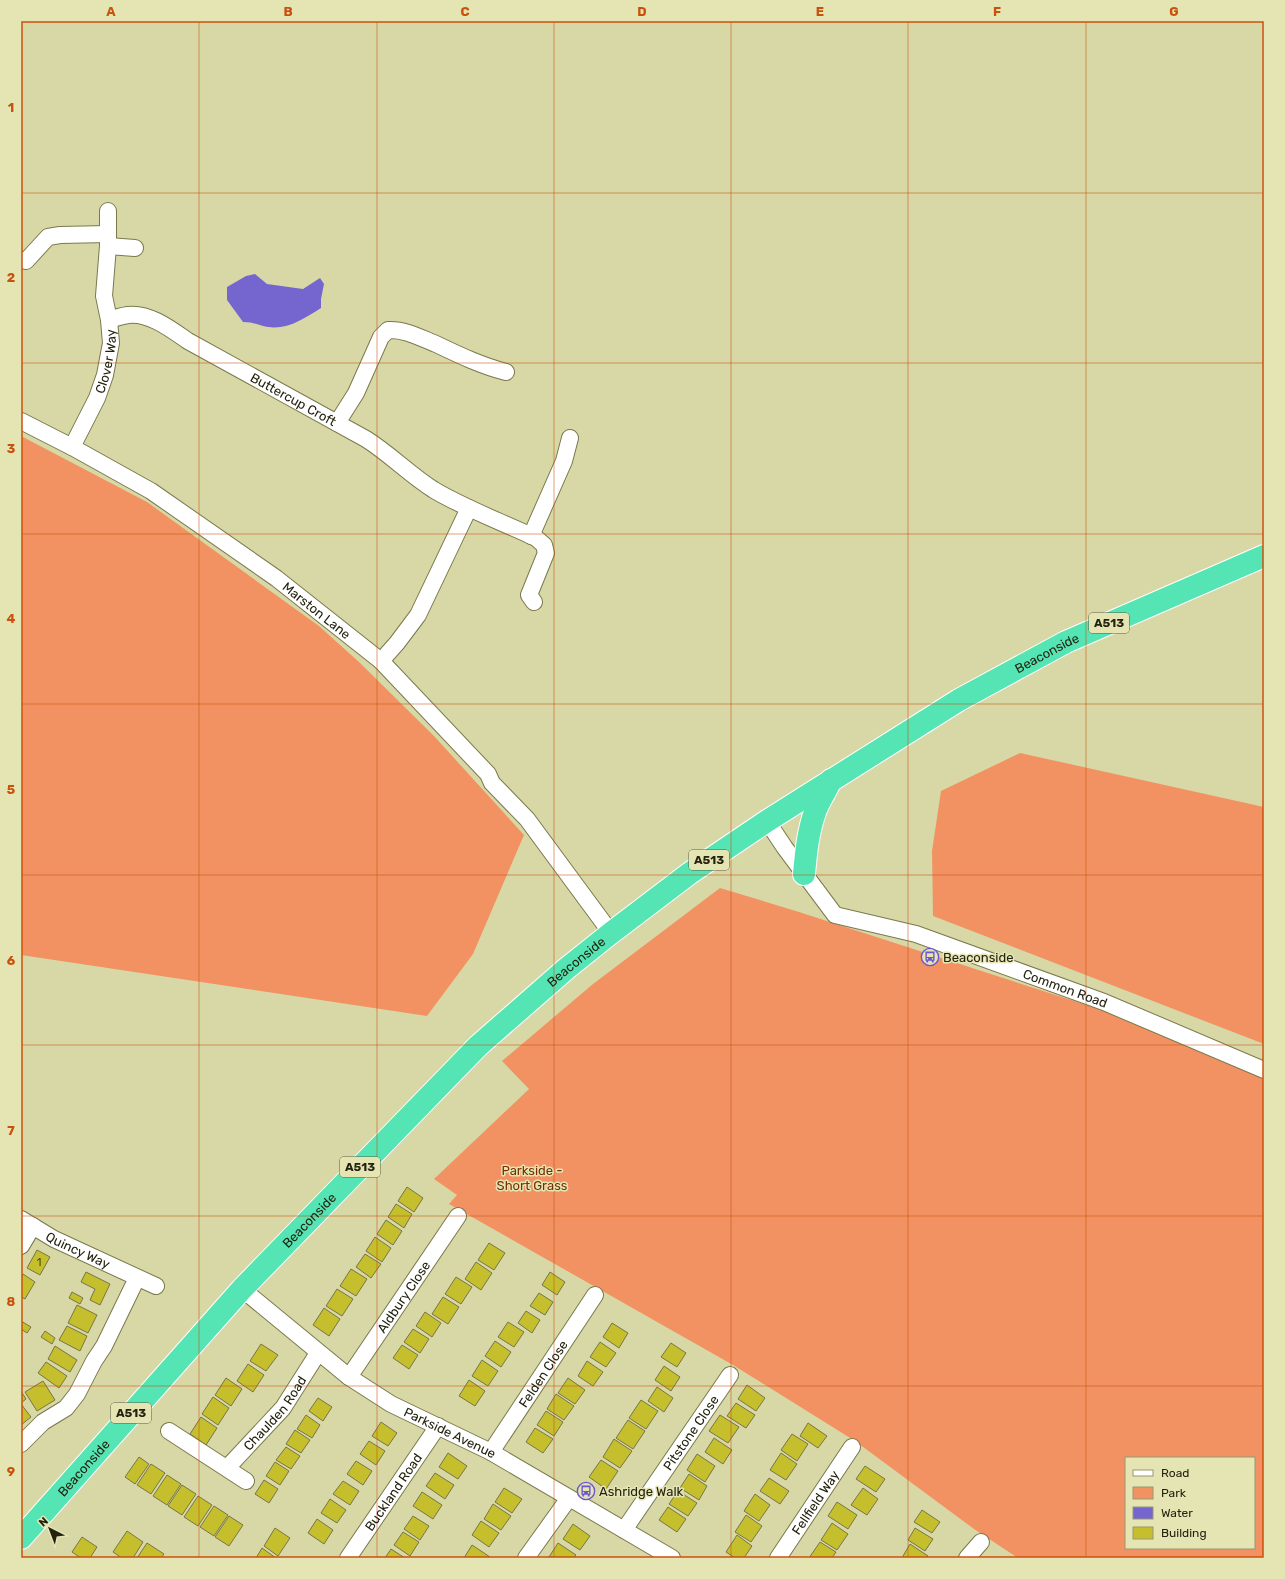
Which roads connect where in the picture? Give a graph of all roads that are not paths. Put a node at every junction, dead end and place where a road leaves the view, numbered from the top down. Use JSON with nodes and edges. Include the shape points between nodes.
{"nodes":[{"id":1,"x":108,"y":211,"type":"dead end"},
{"id":2,"x":108,"y":240,"type":"junction"},
{"id":3,"x":134,"y":248,"type":"dead end"},
{"id":4,"x":21,"y":260,"type":"edge"},
{"id":5,"x":109,"y":320,"type":"junction"},
{"id":6,"x":506,"y":372,"type":"dead end"},
{"id":7,"x":21,"y":421,"type":"edge"},
{"id":8,"x":337,"y":423,"type":"junction"},
{"id":9,"x":570,"y":438,"type":"dead end"},
{"id":10,"x":72,"y":447,"type":"junction"},
{"id":11,"x":469,"y":508,"type":"junction"},
{"id":12,"x":534,"y":537,"type":"junction"},
{"id":13,"x":1264,"y":556,"type":"edge"},
{"id":14,"x":534,"y":602,"type":"dead end"},
{"id":15,"x":380,"y":661,"type":"junction"},
{"id":16,"x":831,"y":780,"type":"junction"},
{"id":17,"x":767,"y":820,"type":"junction"},
{"id":18,"x":804,"y":874,"type":"junction"},
{"id":19,"x":611,"y":933,"type":"junction"},
{"id":20,"x":1264,"y":1070,"type":"edge"},
{"id":21,"x":458,"y":1216,"type":"dead end"},
{"id":22,"x":27,"y":1222,"type":"edge"},
{"id":23,"x":21,"y":1246,"type":"edge"},
{"id":24,"x":137,"y":1278,"type":"junction"},
{"id":25,"x":156,"y":1286,"type":"dead end"},
{"id":26,"x":242,"y":1289,"type":"junction"},
{"id":27,"x":594,"y":1295,"type":"dead end"},
{"id":28,"x":318,"y":1353,"type":"junction"},
{"id":29,"x":730,"y":1375,"type":"dead end"},
{"id":30,"x":349,"y":1377,"type":"junction"},
{"id":31,"x":438,"y":1426,"type":"junction"},
{"id":32,"x":169,"y":1431,"type":"dead end"},
{"id":33,"x":21,"y":1444,"type":"edge"},
{"id":34,"x":852,"y":1447,"type":"dead end"},
{"id":35,"x":491,"y":1452,"type":"junction"},
{"id":36,"x":227,"y":1468,"type":"junction"},
{"id":37,"x":246,"y":1481,"type":"dead end"},
{"id":38,"x":569,"y":1498,"type":"junction"},
{"id":39,"x":24,"y":1528,"type":"edge"},
{"id":40,"x":624,"y":1530,"type":"junction"},
{"id":41,"x":981,"y":1542,"type":"dead end"},
{"id":42,"x":348,"y":1558,"type":"edge"},
{"id":43,"x":526,"y":1558,"type":"edge"},
{"id":44,"x":672,"y":1558,"type":"edge"},
{"id":45,"x":778,"y":1558,"type":"edge"},
{"id":46,"x":967,"y":1558,"type":"edge"}],
"edges":[{"from":1,"to":2,"type":"street","name":"Clover Way"},
{"from":2,"to":3,"type":"street"},
{"from":2,"to":4,"type":"street","via":[[60,234],[48,237],[26,261]]},
{"from":2,"to":5,"type":"street","name":"Clover Way","via":[[104,296]]},
{"from":5,"to":8,"type":"street","name":"Buttercup Croft","via":[[129,315],[148,318],[165,325],[188,341]]},
{"from":5,"to":10,"type":"street","name":"Clover Way","via":[[111,343],[105,375],[97,398]]},
{"from":6,"to":8,"type":"street","via":[[489,368],[398,330],[388,330],[381,338],[356,393]]},
{"from":7,"to":10,"type":"street","name":"Marston Lane"},
{"from":8,"to":11,"type":"street","name":"Buttercup Croft","via":[[384,451],[420,481]]},
{"from":9,"to":12,"type":"street","via":[[564,461]]},
{"from":10,"to":15,"type":"street","name":"Marston Lane","via":[[151,491],[246,557]]},
{"from":11,"to":12,"type":"street","name":"Buttercup Croft"},
{"from":11,"to":15,"type":"street","via":[[418,615]]},
{"from":12,"to":14,"type":"street","via":[[544,545],[546,554],[529,595]]},
{"from":13,"to":16,"type":"highway","name":"Beaconside","number":"A513","via":[[1066,642],[959,700]]},
{"from":15,"to":19,"type":"street","name":"Marston Lane","via":[[488,774],[492,784],[527,819]]},
{"from":16,"to":17,"type":"highway","name":"Beaconside","number":"A513"},
{"from":16,"to":18,"type":"highway","via":[[816,810],[810,830]]},
{"from":17,"to":18,"type":"street","name":"Common Road"},
{"from":17,"to":19,"type":"highway","name":"Beaconside","number":"A513","via":[[690,873]]},
{"from":18,"to":20,"type":"street","name":"Common Road","via":[[835,915],[916,934],[1075,991]]},
{"from":19,"to":26,"type":"highway","name":"Beaconside","number":"A513","via":[[478,1046]]},
{"from":21,"to":30,"type":"street","name":"Aldbury Close"},
{"from":22,"to":23,"type":"street"},
{"from":22,"to":24,"type":"street","name":"Quincy Way","via":[[54,1239]]},
{"from":24,"to":25,"type":"street","name":"Quincy Way"},
{"from":24,"to":33,"type":"street","via":[[77,1394],[66,1408],[43,1422]]},
{"from":26,"to":28,"type":"street","name":"Parkside Avenue"},
{"from":26,"to":39,"type":"highway","name":"Beaconside","number":"A513"},
{"from":27,"to":35,"type":"street","name":"Felden Close"},
{"from":28,"to":30,"type":"street","name":"Parkside Avenue"},
{"from":28,"to":36,"type":"street","name":"Chaulden Road","via":[[283,1408]]},
{"from":29,"to":40,"type":"street","name":"Pitstone Close"},
{"from":30,"to":31,"type":"street","name":"Parkside Avenue","via":[[391,1404]]},
{"from":31,"to":35,"type":"street","name":"Parkside Avenue"},
{"from":31,"to":42,"type":"street","name":"Buckland Road"},
{"from":32,"to":36,"type":"street"},
{"from":34,"to":45,"type":"street","name":"Fellfield Way"},
{"from":35,"to":38,"type":"street","name":"Parkside Avenue"},
{"from":36,"to":37,"type":"street"},
{"from":38,"to":40,"type":"street","name":"Parkside Avenue"},
{"from":38,"to":43,"type":"street"},
{"from":40,"to":44,"type":"street","name":"Parkside Avenue"},
{"from":41,"to":46,"type":"street"}]}
